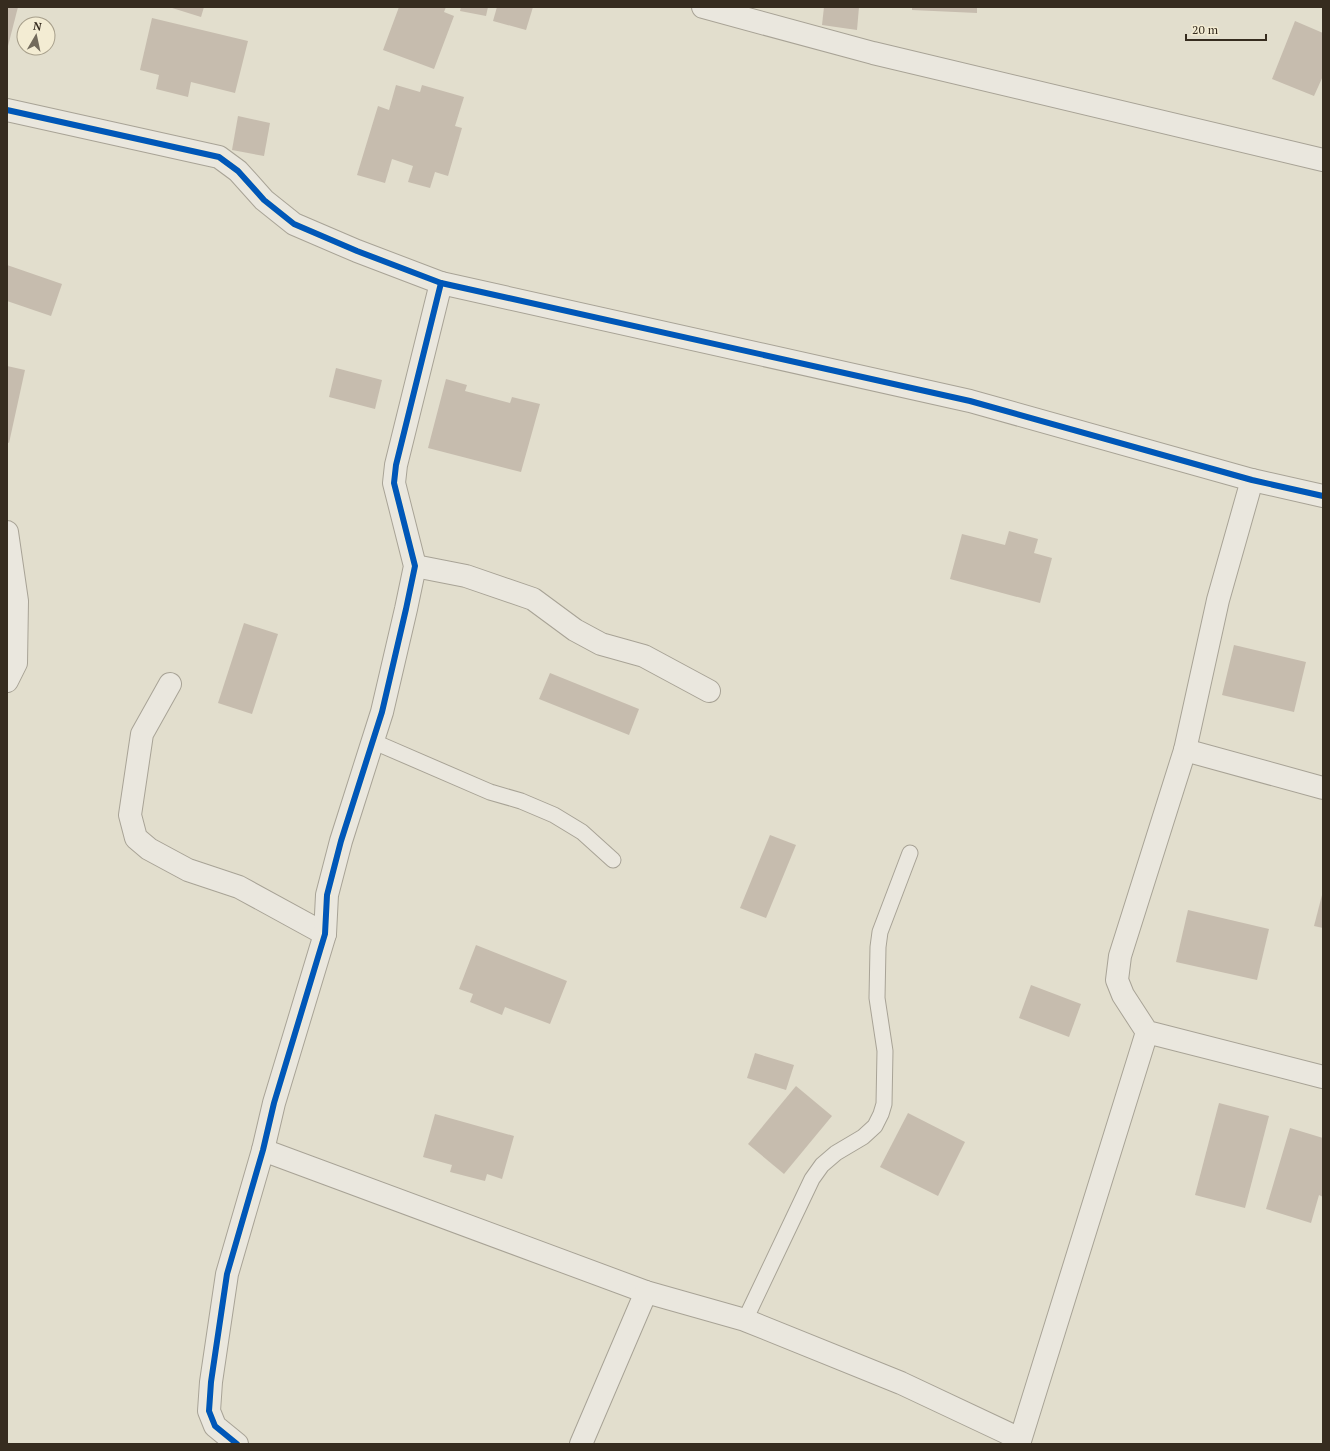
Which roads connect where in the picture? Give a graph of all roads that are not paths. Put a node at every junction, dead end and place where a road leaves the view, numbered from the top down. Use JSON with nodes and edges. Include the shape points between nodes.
{"nodes":[{"id":1,"x":703,"y":7,"type":"edge"},
{"id":2,"x":7,"y":110,"type":"edge"},
{"id":3,"x":1323,"y":160,"type":"edge"},
{"id":4,"x":441,"y":283,"type":"junction"},
{"id":5,"x":1252,"y":480,"type":"junction"},
{"id":6,"x":1323,"y":496,"type":"edge"},
{"id":7,"x":7,"y":532,"type":"edge"},
{"id":8,"x":415,"y":566,"type":"junction"},
{"id":9,"x":7,"y":681,"type":"edge"},
{"id":10,"x":170,"y":684,"type":"dead end"},
{"id":11,"x":710,"y":691,"type":"dead end"},
{"id":12,"x":372,"y":741,"type":"junction"},
{"id":13,"x":1185,"y":750,"type":"junction"},
{"id":14,"x":1323,"y":788,"type":"edge"},
{"id":15,"x":910,"y":853,"type":"dead end"},
{"id":16,"x":613,"y":860,"type":"dead end"},
{"id":17,"x":325,"y":934,"type":"junction"},
{"id":18,"x":1147,"y":1032,"type":"junction"},
{"id":19,"x":1323,"y":1077,"type":"edge"},
{"id":20,"x":263,"y":1150,"type":"junction"},
{"id":21,"x":646,"y":1292,"type":"junction"},
{"id":22,"x":745,"y":1320,"type":"junction"},
{"id":23,"x":1020,"y":1442,"type":"edge"},
{"id":24,"x":237,"y":1444,"type":"edge"},
{"id":25,"x":581,"y":1444,"type":"edge"}],
"edges":[{"from":1,"to":3,"type":"street","via":[[873,53]]},
{"from":2,"to":4,"type":"street","via":[[218,157],[238,171],[264,200],[294,224]]},
{"from":4,"to":5,"type":"street","via":[[970,401]]},
{"from":4,"to":8,"type":"street","via":[[396,465],[394,483]]},
{"from":5,"to":6,"type":"street"},
{"from":5,"to":13,"type":"street","via":[[1218,600]]},
{"from":7,"to":9,"type":"street","via":[[17,601],[16,663]]},
{"from":8,"to":11,"type":"street","via":[[466,576],[533,599],[575,630],[602,644],[644,656]]},
{"from":8,"to":12,"type":"street","via":[[382,712]]},
{"from":10,"to":17,"type":"street","via":[[142,734],[130,815],[136,838],[149,849],[188,870],[239,887]]},
{"from":12,"to":16,"type":"lane","via":[[490,792],[521,801],[554,815],[582,832]]},
{"from":12,"to":17,"type":"street","via":[[326,895]]},
{"from":13,"to":14,"type":"street"},
{"from":13,"to":18,"type":"street","via":[[1120,956],[1117,980],[1123,995]]},
{"from":15,"to":22,"type":"lane","via":[[880,932],[878,947],[877,998],[885,1051],[884,1104],[881,1114],[875,1126],[863,1137],[836,1153],[822,1165],[812,1179]]},
{"from":17,"to":20,"type":"street","via":[[274,1103]]},
{"from":18,"to":19,"type":"street"},
{"from":18,"to":23,"type":"street"},
{"from":20,"to":21,"type":"street"},
{"from":20,"to":24,"type":"street","via":[[227,1274],[211,1382],[209,1411],[215,1426]]},
{"from":21,"to":22,"type":"street"},
{"from":21,"to":25,"type":"street"},
{"from":22,"to":23,"type":"street","via":[[901,1383]]}]}
